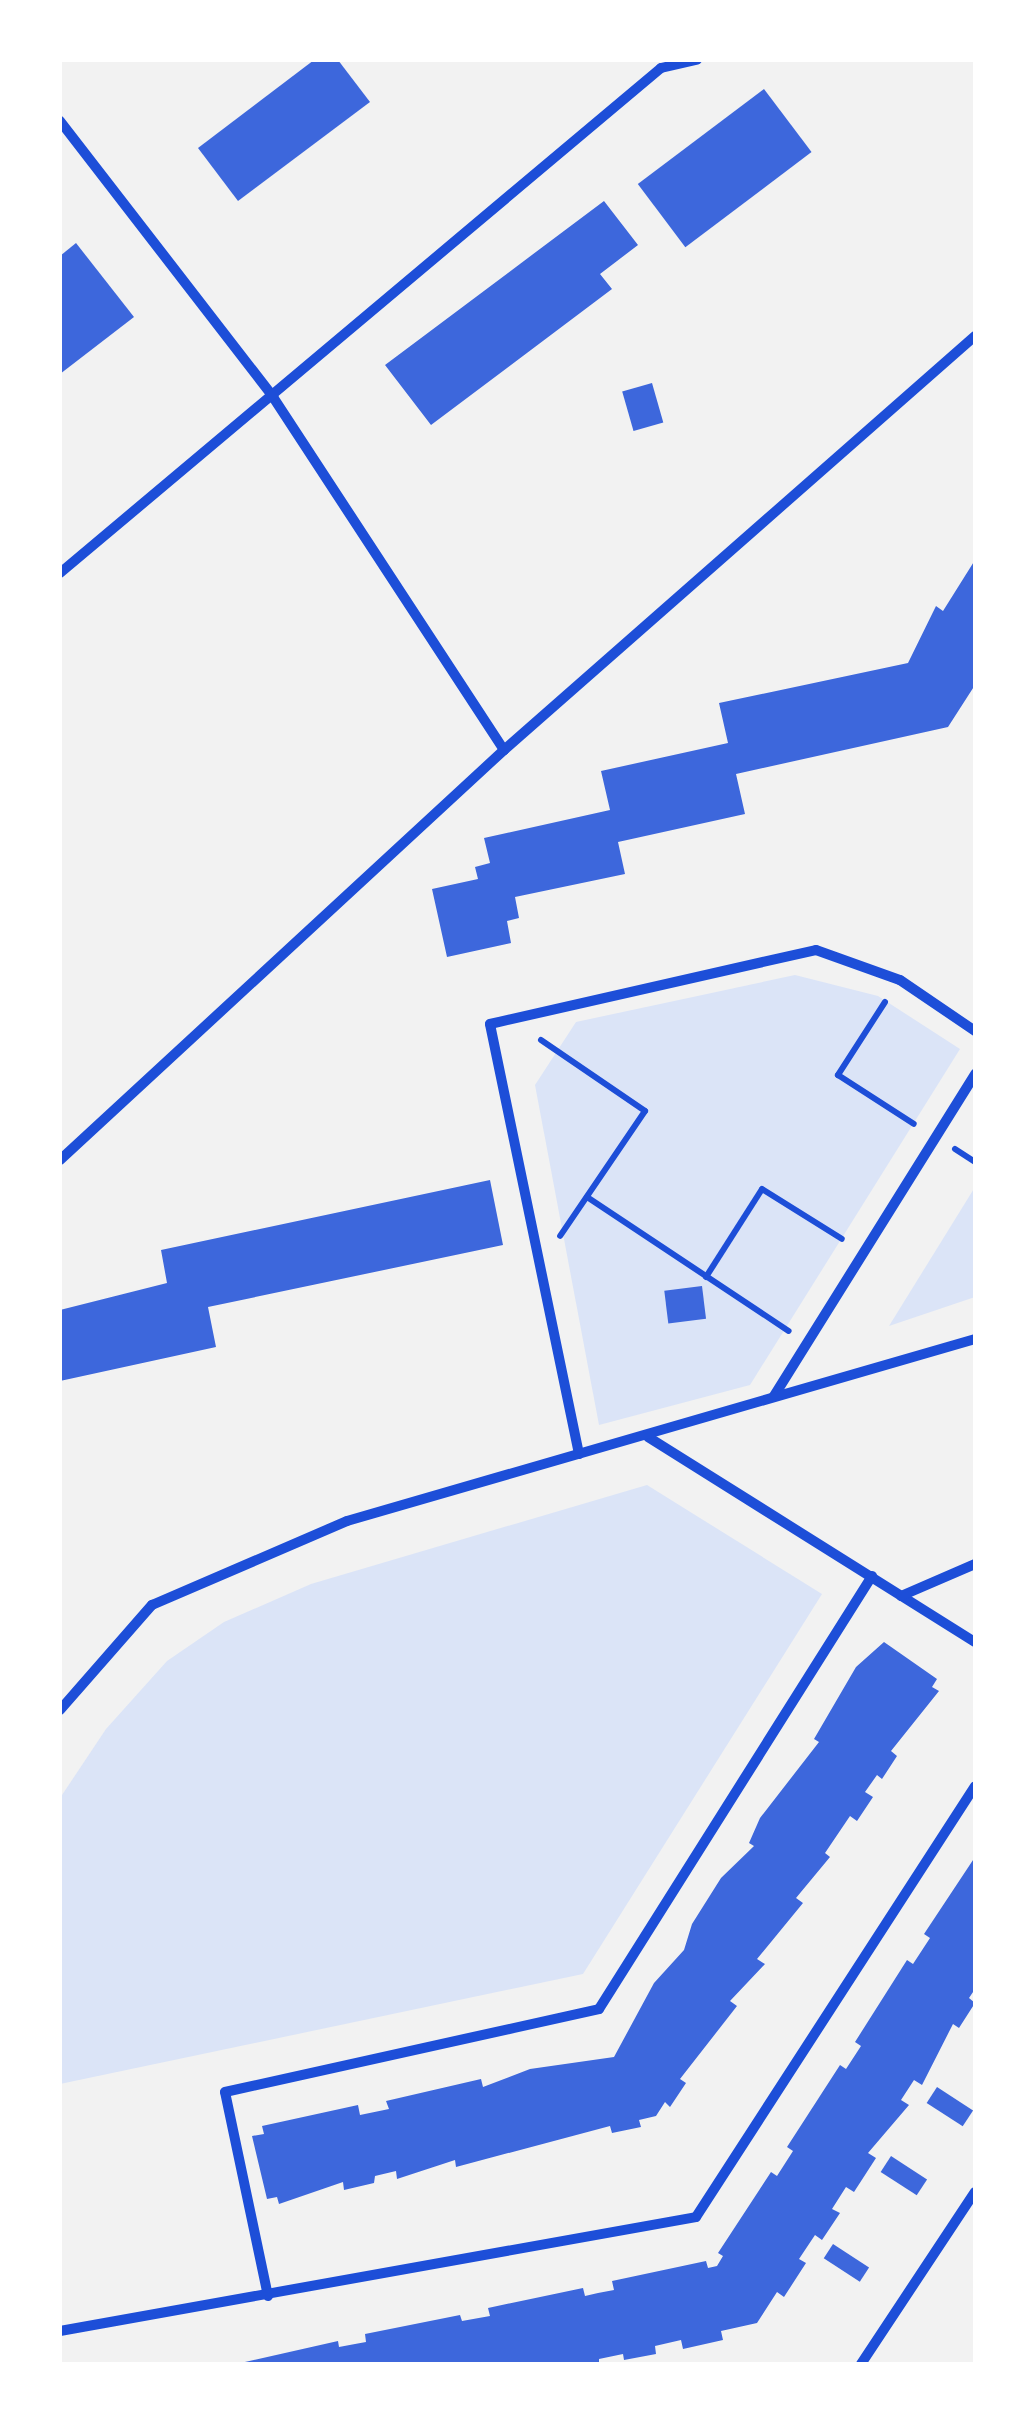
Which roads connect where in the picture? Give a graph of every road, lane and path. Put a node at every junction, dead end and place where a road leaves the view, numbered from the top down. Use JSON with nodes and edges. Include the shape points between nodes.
{"nodes":[{"id":1,"x":697,"y":60,"type":"edge"},
{"id":2,"x":60,"y":121,"type":"edge"},
{"id":3,"x":975,"y":336,"type":"edge"},
{"id":4,"x":273,"y":397,"type":"junction"},
{"id":5,"x":60,"y":573,"type":"edge"},
{"id":6,"x":504,"y":750,"type":"junction"},
{"id":7,"x":900,"y":980,"type":"junction"},
{"id":8,"x":510,"y":1019,"type":"junction"},
{"id":9,"x":975,"y":1031,"type":"edge"},
{"id":10,"x":975,"y":1074,"type":"edge"},
{"id":11,"x":936,"y":1137,"type":"junction"},
{"id":12,"x":60,"y":1160,"type":"edge"},
{"id":13,"x":975,"y":1162,"type":"edge"},
{"id":14,"x":587,"y":1197,"type":"junction"},
{"id":15,"x":864,"y":1252,"type":"junction"},
{"id":16,"x":540,"y":1266,"type":"junction"},
{"id":17,"x":706,"y":1277,"type":"junction"},
{"id":18,"x":975,"y":1339,"type":"edge"},
{"id":19,"x":807,"y":1343,"type":"junction"},
{"id":20,"x":774,"y":1396,"type":"junction"},
{"id":21,"x":648,"y":1437,"type":"junction"},
{"id":22,"x":579,"y":1454,"type":"junction"},
{"id":23,"x":975,"y":1564,"type":"edge"},
{"id":24,"x":872,"y":1576,"type":"junction"},
{"id":25,"x":902,"y":1596,"type":"junction"},
{"id":26,"x":975,"y":1642,"type":"edge"},
{"id":27,"x":60,"y":1710,"type":"edge"},
{"id":28,"x":975,"y":1786,"type":"edge"},
{"id":29,"x":975,"y":2192,"type":"edge"},
{"id":30,"x":268,"y":2296,"type":"junction"},
{"id":31,"x":60,"y":2331,"type":"edge"},
{"id":32,"x":861,"y":2364,"type":"edge"}],
"edges":[{"from":1,"to":4,"type":"street","via":[[661,68]]},
{"from":2,"to":4,"type":"street"},
{"from":3,"to":6,"type":"street"},
{"from":4,"to":5,"type":"street"},
{"from":4,"to":6,"type":"street"},
{"from":6,"to":12,"type":"street"},
{"from":7,"to":8,"type":"street","via":[[816,950]]},
{"from":7,"to":9,"type":"street"},
{"from":7,"to":11,"type":"path","via":[[838,1076]]},
{"from":8,"to":14,"type":"path","via":[[645,1111]]},
{"from":8,"to":16,"type":"street","via":[[490,1024]]},
{"from":10,"to":11,"type":"street"},
{"from":11,"to":13,"type":"path"},
{"from":11,"to":15,"type":"street"},
{"from":14,"to":16,"type":"path"},
{"from":14,"to":17,"type":"path"},
{"from":15,"to":17,"type":"path","via":[[762,1189]]},
{"from":15,"to":19,"type":"street"},
{"from":16,"to":22,"type":"street"},
{"from":17,"to":19,"type":"path"},
{"from":18,"to":20,"type":"street"},
{"from":19,"to":20,"type":"street"},
{"from":20,"to":21,"type":"street"},
{"from":21,"to":22,"type":"street"},
{"from":21,"to":24,"type":"street"},
{"from":22,"to":27,"type":"street","via":[[348,1521],[152,1605]]},
{"from":23,"to":25,"type":"street"},
{"from":24,"to":25,"type":"street"},
{"from":24,"to":30,"type":"street","via":[[599,2010],[224,2092]]},
{"from":25,"to":26,"type":"street"},
{"from":28,"to":30,"type":"street","via":[[696,2217]]},
{"from":29,"to":32,"type":"street"},
{"from":30,"to":31,"type":"street"}]}
